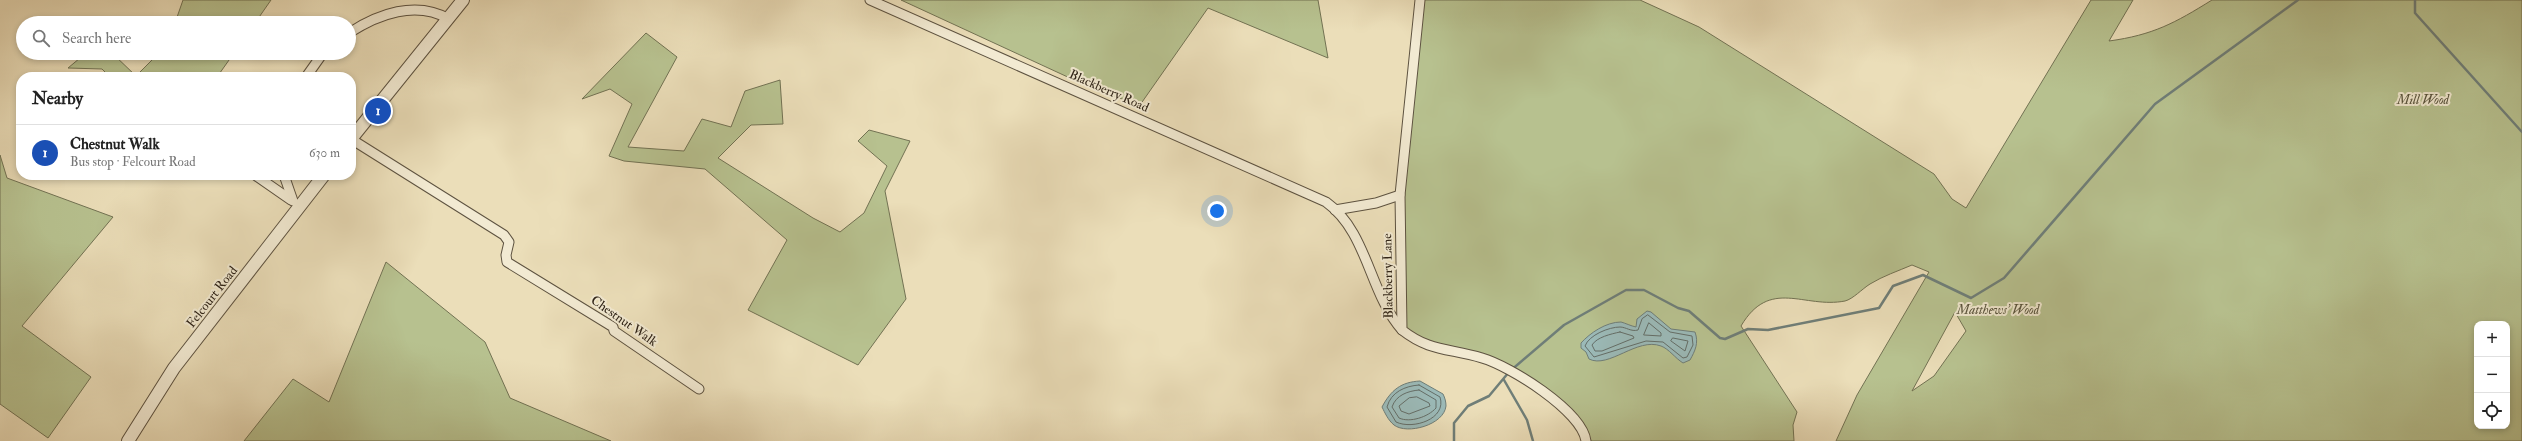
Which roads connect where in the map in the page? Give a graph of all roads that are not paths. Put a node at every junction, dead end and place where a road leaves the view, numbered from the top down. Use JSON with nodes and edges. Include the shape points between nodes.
{"nodes":[{"id":1,"x":463,"y":0,"type":"edge"},
{"id":2,"x":870,"y":0,"type":"edge"},
{"id":3,"x":1420,"y":0,"type":"edge"},
{"id":4,"x":448,"y":19,"type":"junction"},
{"id":5,"x":356,"y":28,"type":"edge"},
{"id":6,"x":318,"y":60,"type":"edge"},
{"id":7,"x":310,"y":72,"type":"edge"},
{"id":8,"x":356,"y":133,"type":"edge"},
{"id":9,"x":356,"y":142,"type":"edge"},
{"id":10,"x":262,"y":180,"type":"edge"},
{"id":11,"x":286,"y":180,"type":"edge"},
{"id":12,"x":319,"y":180,"type":"edge"},
{"id":13,"x":1400,"y":195,"type":"junction"},
{"id":14,"x":296,"y":203,"type":"junction"},
{"id":15,"x":1335,"y":210,"type":"junction"},
{"id":16,"x":1402,"y":330,"type":"junction"},
{"id":17,"x":699,"y":389,"type":"dead end"},
{"id":18,"x":128,"y":441,"type":"edge"},
{"id":19,"x":1586,"y":441,"type":"edge"}],
"edges":[{"from":1,"to":4,"type":"street"},
{"from":2,"to":15,"type":"street","name":"Blackberry Road","via":[[1316,197]]},
{"from":3,"to":13,"type":"street","name":"Blackberry Lane"},
{"from":4,"to":5,"type":"street","via":[[434,11],[404,8],[371,18]]},
{"from":4,"to":8,"type":"street"},
{"from":6,"to":7,"type":"street"},
{"from":9,"to":17,"type":"street","name":"Chestnut Walk","via":[[504,235],[509,242],[507,262],[614,327],[614,331]]},
{"from":10,"to":14,"type":"street"},
{"from":11,"to":14,"type":"street"},
{"from":12,"to":14,"type":"street","name":"Felcourt Road"},
{"from":13,"to":15,"type":"street","via":[[1376,203]]},
{"from":13,"to":16,"type":"street","name":"Blackberry Lane"},
{"from":14,"to":18,"type":"street","name":"Felcourt Road","via":[[174,368]]},
{"from":15,"to":16,"type":"street","name":"Blackberry Road","via":[[1355,239],[1386,307]]},
{"from":16,"to":19,"type":"street","name":"Blackberry Lane","via":[[1425,345],[1482,358],[1530,382],[1572,416],[1582,428]]}]}
